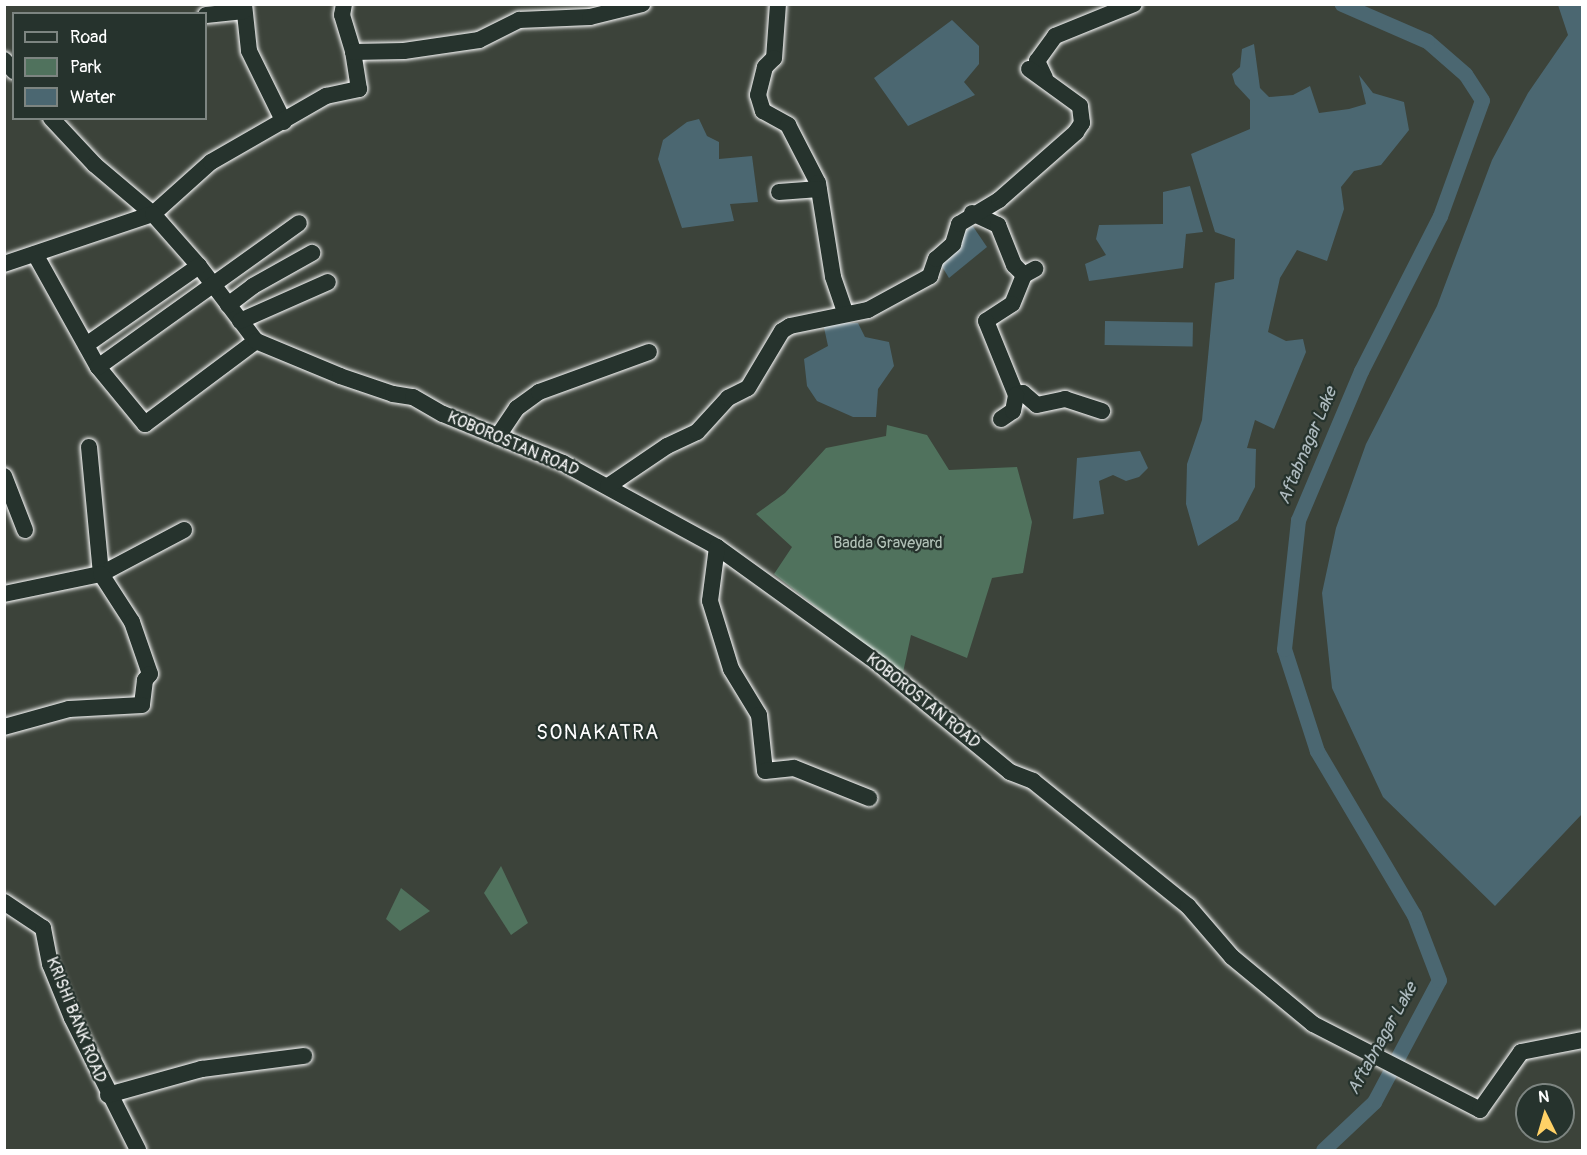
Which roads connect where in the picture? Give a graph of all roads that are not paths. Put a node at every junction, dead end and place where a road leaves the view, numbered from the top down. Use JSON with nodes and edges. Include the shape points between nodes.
{"nodes":[{"id":1,"x":344,"y":4,"type":"edge"},
{"id":2,"x":778,"y":4,"type":"edge"},
{"id":3,"x":1134,"y":4,"type":"edge"},
{"id":4,"x":646,"y":5,"type":"edge"},
{"id":5,"x":244,"y":8,"type":"edge"},
{"id":6,"x":207,"y":15,"type":"edge"},
{"id":7,"x":353,"y":52,"type":"junction"},
{"id":8,"x":1029,"y":69,"type":"dead end"},
{"id":9,"x":1047,"y":82,"type":"junction"},
{"id":10,"x":53,"y":120,"type":"edge"},
{"id":11,"x":284,"y":122,"type":"junction"},
{"id":12,"x":819,"y":189,"type":"junction"},
{"id":13,"x":779,"y":192,"type":"dead end"},
{"id":14,"x":972,"y":213,"type":"junction"},
{"id":15,"x":153,"y":214,"type":"junction"},
{"id":16,"x":299,"y":223,"type":"dead end"},
{"id":17,"x":312,"y":253,"type":"dead end"},
{"id":18,"x":35,"y":254,"type":"junction"},
{"id":19,"x":4,"y":264,"type":"edge"},
{"id":20,"x":199,"y":266,"type":"junction"},
{"id":21,"x":328,"y":282,"type":"dead end"},
{"id":22,"x":213,"y":285,"type":"junction"},
{"id":23,"x":228,"y":305,"type":"junction"},
{"id":24,"x":846,"y":314,"type":"junction"},
{"id":25,"x":240,"y":321,"type":"junction"},
{"id":26,"x":256,"y":341,"type":"junction"},
{"id":27,"x":86,"y":345,"type":"junction"},
{"id":28,"x":649,"y":352,"type":"dead end"},
{"id":29,"x":98,"y":367,"type":"junction"},
{"id":30,"x":1016,"y":396,"type":"junction"},
{"id":31,"x":1102,"y":411,"type":"dead end"},
{"id":32,"x":1001,"y":419,"type":"dead end"},
{"id":33,"x":498,"y":436,"type":"junction"},
{"id":34,"x":89,"y":447,"type":"dead end"},
{"id":35,"x":4,"y":476,"type":"edge"},
{"id":36,"x":608,"y":486,"type":"junction"},
{"id":37,"x":26,"y":530,"type":"dead end"},
{"id":38,"x":183,"y":530,"type":"dead end"},
{"id":39,"x":717,"y":547,"type":"junction"},
{"id":40,"x":100,"y":574,"type":"junction"},
{"id":41,"x":4,"y":594,"type":"edge"},
{"id":42,"x":4,"y":727,"type":"edge"},
{"id":43,"x":869,"y":798,"type":"dead end"},
{"id":44,"x":4,"y":903,"type":"edge"},
{"id":45,"x":1582,"y":1040,"type":"edge"},
{"id":46,"x":304,"y":1056,"type":"dead end"},
{"id":47,"x":108,"y":1095,"type":"junction"},
{"id":48,"x":138,"y":1150,"type":"edge"}],
"edges":[{"from":1,"to":7,"type":"street","via":[[342,15]]},
{"from":2,"to":12,"type":"street","via":[[774,58],[765,67],[758,95],[763,111],[788,125]]},
{"from":3,"to":9,"type":"street","via":[[1055,36],[1037,61]]},
{"from":4,"to":7,"type":"street","via":[[590,17],[519,20],[479,40],[461,43],[404,51]]},
{"from":5,"to":6,"type":"street"},
{"from":5,"to":11,"type":"street","via":[[249,51]]},
{"from":7,"to":11,"type":"street","via":[[359,89],[326,96]]},
{"from":8,"to":9,"type":"street"},
{"from":9,"to":14,"type":"street","via":[[1080,106],[1082,123],[999,200]]},
{"from":10,"to":15,"type":"street","name":"KOBOROSTAN ROAD","via":[[95,165]]},
{"from":11,"to":15,"type":"street","via":[[211,162]]},
{"from":12,"to":13,"type":"street"},
{"from":12,"to":24,"type":"street","via":[[832,277]]},
{"from":14,"to":24,"type":"street","via":[[959,224],[953,244],[936,259],[930,276],[868,310]]},
{"from":14,"to":30,"type":"street","via":[[998,225],[1014,265],[1029,272],[1012,304],[986,321]]},
{"from":15,"to":18,"type":"street"},
{"from":15,"to":20,"type":"street","name":"KOBOROSTAN ROAD"},
{"from":16,"to":22,"type":"street"},
{"from":17,"to":23,"type":"street"},
{"from":18,"to":19,"type":"street"},
{"from":18,"to":27,"type":"street"},
{"from":20,"to":22,"type":"street","name":"KOBOROSTAN ROAD"},
{"from":20,"to":27,"type":"street"},
{"from":21,"to":25,"type":"street"},
{"from":22,"to":23,"type":"street","name":"KOBOROSTAN ROAD"},
{"from":22,"to":29,"type":"street"},
{"from":23,"to":25,"type":"street","name":"KOBOROSTAN ROAD"},
{"from":24,"to":36,"type":"street","via":[[783,331],[748,388],[728,398],[697,432],[666,446]]},
{"from":25,"to":26,"type":"street","name":"KOBOROSTAN ROAD"},
{"from":26,"to":29,"type":"street","via":[[145,424]]},
{"from":26,"to":33,"type":"street","name":"KOBOROSTAN ROAD","via":[[340,376],[413,397]]},
{"from":27,"to":29,"type":"street"},
{"from":28,"to":33,"type":"street","via":[[539,392],[517,408]]},
{"from":30,"to":31,"type":"street","via":[[1023,393],[1037,405],[1065,399]]},
{"from":30,"to":32,"type":"street","via":[[1012,411]]},
{"from":33,"to":36,"type":"street","name":"KOBOROSTAN ROAD"},
{"from":34,"to":40,"type":"street"},
{"from":35,"to":37,"type":"street"},
{"from":36,"to":39,"type":"street","name":"KOBOROSTAN ROAD"},
{"from":38,"to":40,"type":"street"},
{"from":39,"to":43,"type":"street","via":[[710,601],[731,669],[759,715],[765,771],[794,768]]},
{"from":39,"to":45,"type":"street","name":"KOBOROSTAN ROAD","via":[[879,664],[1010,772],[1033,781],[1188,906],[1232,957],[1313,1024],[1480,1110],[1521,1052]]},
{"from":40,"to":41,"type":"street"},
{"from":40,"to":42,"type":"street","via":[[132,622],[150,674],[145,680],[142,705],[69,709]]},
{"from":44,"to":47,"type":"street","name":"KRISHI BANK ROAD","via":[[43,928],[50,964]]},
{"from":46,"to":47,"type":"street","via":[[201,1069]]},
{"from":47,"to":48,"type":"street","name":"KRISHI BANK ROAD"}]}
